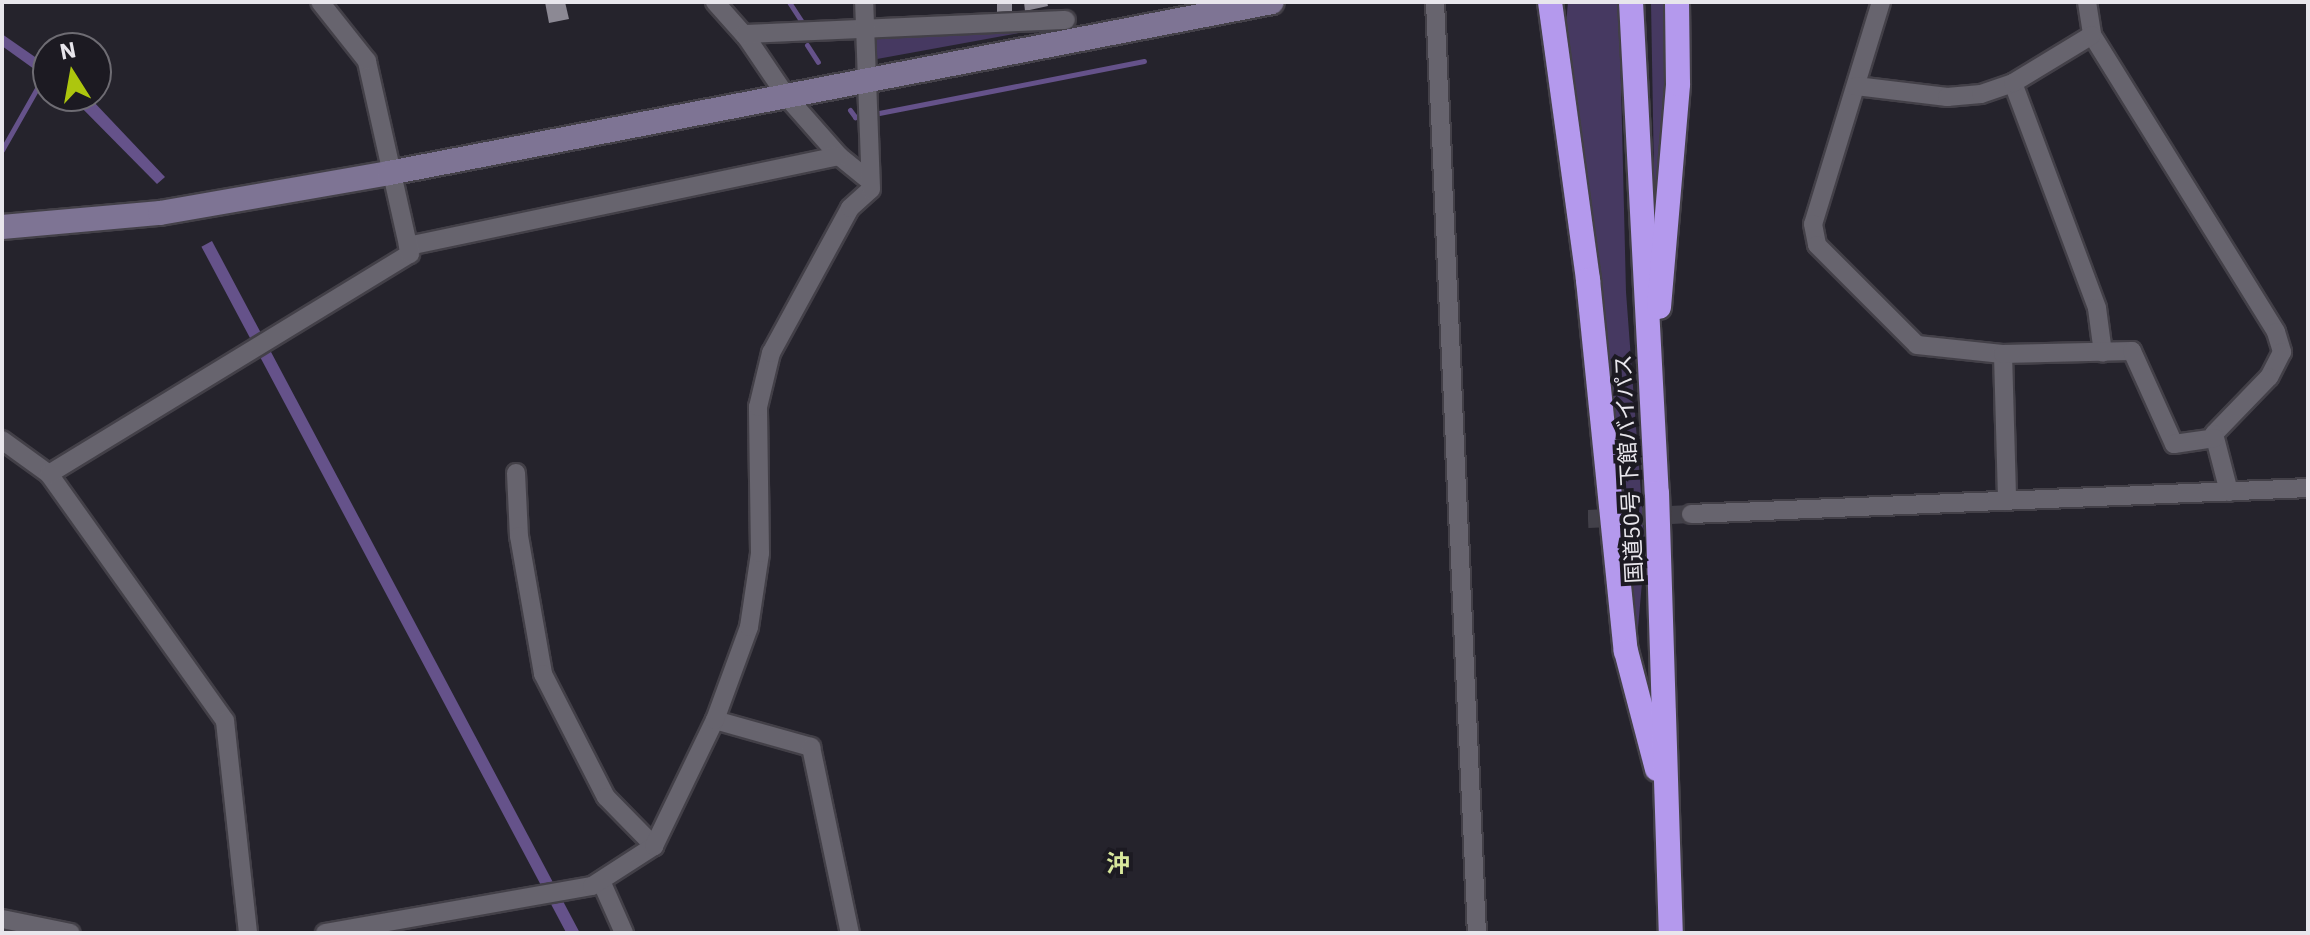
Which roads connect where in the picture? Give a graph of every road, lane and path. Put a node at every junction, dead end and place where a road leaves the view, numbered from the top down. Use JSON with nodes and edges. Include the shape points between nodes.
{"nodes":[{"id":1,"x":320,"y":2,"type":"edge"},
{"id":2,"x":715,"y":2,"type":"edge"},
{"id":3,"x":864,"y":2,"type":"edge"},
{"id":4,"x":1272,"y":2,"type":"edge"},
{"id":5,"x":1435,"y":2,"type":"edge"},
{"id":6,"x":1550,"y":2,"type":"edge"},
{"id":7,"x":1631,"y":2,"type":"edge"},
{"id":8,"x":1677,"y":2,"type":"edge"},
{"id":9,"x":1881,"y":2,"type":"edge"},
{"id":10,"x":2087,"y":2,"type":"edge"},
{"id":11,"x":1066,"y":21,"type":"edge"},
{"id":12,"x":865,"y":29,"type":"junction"},
{"id":13,"x":744,"y":34,"type":"junction"},
{"id":14,"x":2092,"y":35,"type":"junction"},
{"id":15,"x":868,"y":80,"type":"junction"},
{"id":16,"x":2013,"y":83,"type":"junction"},
{"id":17,"x":1856,"y":86,"type":"junction"},
{"id":18,"x":787,"y":97,"type":"junction"},
{"id":19,"x":839,"y":156,"type":"junction"},
{"id":20,"x":389,"y":173,"type":"junction"},
{"id":21,"x":870,"y":181,"type":"junction"},
{"id":22,"x":2,"y":227,"type":"edge"},
{"id":23,"x":408,"y":246,"type":"junction"},
{"id":24,"x":2103,"y":353,"type":"junction"},
{"id":25,"x":2003,"y":354,"type":"junction"},
{"id":26,"x":1651,"y":398,"type":"junction"},
{"id":27,"x":2215,"y":438,"type":"junction"},
{"id":28,"x":2,"y":440,"type":"edge"},
{"id":29,"x":516,"y":473,"type":"dead end"},
{"id":30,"x":49,"y":474,"type":"junction"},
{"id":31,"x":2308,"y":488,"type":"edge"},
{"id":32,"x":2229,"y":492,"type":"junction"},
{"id":33,"x":2007,"y":501,"type":"junction"},
{"id":34,"x":1691,"y":514,"type":"tunnel mouth"},
{"id":35,"x":715,"y":720,"type":"junction"},
{"id":36,"x":1667,"y":802,"type":"junction"},
{"id":37,"x":654,"y":846,"type":"junction"},
{"id":38,"x":601,"y":881,"type":"junction"},
{"id":39,"x":2,"y":919,"type":"edge"},
{"id":40,"x":383,"y":928,"type":"edge"},
{"id":41,"x":71,"y":933,"type":"edge"},
{"id":42,"x":248,"y":933,"type":"edge"},
{"id":43,"x":325,"y":933,"type":"edge"},
{"id":44,"x":624,"y":933,"type":"edge"},
{"id":45,"x":850,"y":933,"type":"edge"},
{"id":46,"x":1477,"y":933,"type":"edge"},
{"id":47,"x":1671,"y":933,"type":"edge"}],
"edges":[{"from":1,"to":20,"type":"street","via":[[367,61],[380,100]]},
{"from":2,"to":13,"type":"street"},
{"from":3,"to":12,"type":"street"},
{"from":4,"to":11,"type":"street"},
{"from":5,"to":46,"type":"street"},
{"from":6,"to":36,"type":"highway","via":[[1588,280],[1626,651]]},
{"from":7,"to":26,"type":"highway","name":"国道50号 下館バイパス"},
{"from":8,"to":26,"type":"highway","via":[[1678,84]]},
{"from":9,"to":17,"type":"street"},
{"from":10,"to":14,"type":"street"},
{"from":11,"to":12,"type":"street"},
{"from":11,"to":15,"type":"street"},
{"from":12,"to":13,"type":"street"},
{"from":12,"to":15,"type":"street"},
{"from":13,"to":18,"type":"street"},
{"from":14,"to":16,"type":"street"},
{"from":14,"to":27,"type":"street","via":[[2276,332],[2282,352],[2269,377],[2229,415]]},
{"from":15,"to":18,"type":"street"},
{"from":15,"to":21,"type":"street"},
{"from":16,"to":17,"type":"street","via":[[1947,97]]},
{"from":16,"to":24,"type":"street","via":[[2097,308]]},
{"from":17,"to":25,"type":"street","via":[[1813,224],[1817,245],[1917,345]]},
{"from":18,"to":19,"type":"street"},
{"from":18,"to":20,"type":"street"},
{"from":19,"to":21,"type":"street"},
{"from":19,"to":23,"type":"street"},
{"from":20,"to":22,"type":"street","via":[[160,213]]},
{"from":20,"to":23,"type":"street"},
{"from":21,"to":35,"type":"street","via":[[871,189],[850,208],[771,353],[758,407],[760,553],[749,627]]},
{"from":23,"to":30,"type":"street","via":[[410,254]]},
{"from":24,"to":25,"type":"street"},
{"from":24,"to":27,"type":"street","via":[[2132,351],[2174,444]]},
{"from":25,"to":33,"type":"street"},
{"from":26,"to":36,"type":"highway","name":"国道50号 下館バイパス"},
{"from":27,"to":32,"type":"street"},
{"from":28,"to":30,"type":"street"},
{"from":29,"to":37,"type":"street","via":[[519,536],[543,674],[606,797]]},
{"from":30,"to":42,"type":"street","via":[[225,721]]},
{"from":31,"to":32,"type":"street"},
{"from":32,"to":33,"type":"street"},
{"from":33,"to":34,"type":"street"},
{"from":35,"to":37,"type":"street"},
{"from":35,"to":45,"type":"street","via":[[811,747]]},
{"from":36,"to":47,"type":"highway","name":"国道50号 下館バイパス"},
{"from":37,"to":38,"type":"street"},
{"from":38,"to":40,"type":"street"},
{"from":38,"to":44,"type":"street"},
{"from":39,"to":41,"type":"street"},
{"from":40,"to":43,"type":"street"}]}
